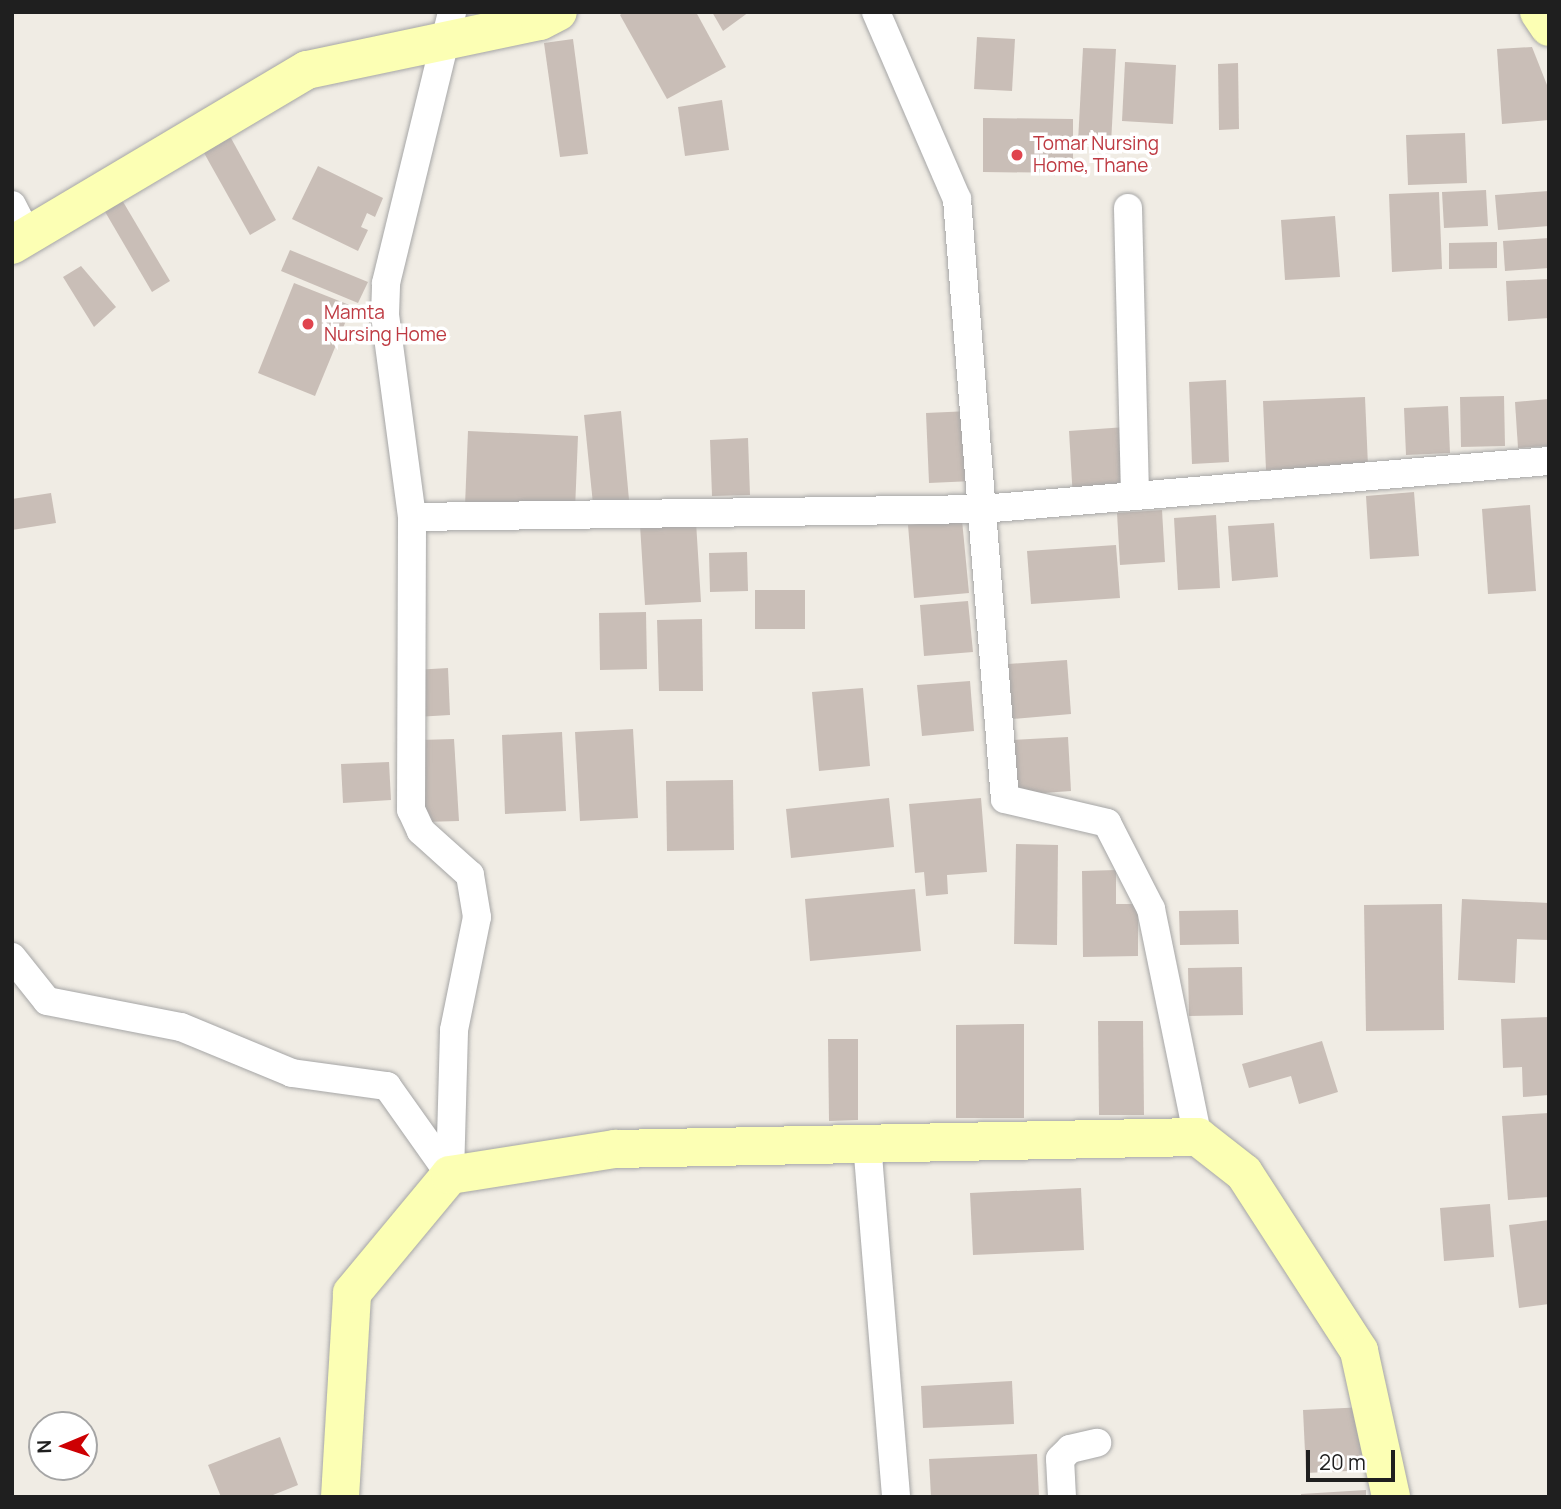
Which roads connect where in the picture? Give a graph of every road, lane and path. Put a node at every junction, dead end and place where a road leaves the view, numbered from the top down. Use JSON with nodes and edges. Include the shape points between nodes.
{"nodes":[{"id":1,"x":558,"y":12,"type":"edge"},
{"id":2,"x":876,"y":12,"type":"edge"},
{"id":3,"x":1539,"y":12,"type":"edge"},
{"id":4,"x":450,"y":26,"type":"edge"},
{"id":5,"x":1549,"y":27,"type":"edge"},
{"id":6,"x":1128,"y":208,"type":"dead end"},
{"id":7,"x":17,"y":229,"type":"edge"},
{"id":8,"x":1549,"y":461,"type":"edge"},
{"id":9,"x":1135,"y":496,"type":"junction"},
{"id":10,"x":982,"y":509,"type":"junction"},
{"id":11,"x":412,"y":517,"type":"junction"},
{"id":12,"x":12,"y":957,"type":"edge"},
{"id":13,"x":1198,"y":1137,"type":"junction"},
{"id":14,"x":867,"y":1143,"type":"junction"},
{"id":15,"x":450,"y":1175,"type":"junction"},
{"id":16,"x":1097,"y":1443,"type":"dead end"},
{"id":17,"x":340,"y":1497,"type":"edge"},
{"id":18,"x":896,"y":1497,"type":"edge"},
{"id":19,"x":1062,"y":1497,"type":"edge"},
{"id":20,"x":1391,"y":1497,"type":"edge"}],
"edges":[{"from":1,"to":4,"type":"street","via":[[540,21]]},
{"from":2,"to":10,"type":"street","via":[[957,199]]},
{"from":3,"to":5,"type":"street"},
{"from":4,"to":7,"type":"street","via":[[307,70]]},
{"from":4,"to":11,"type":"street","via":[[386,283],[384,315]]},
{"from":6,"to":9,"type":"street"},
{"from":8,"to":9,"type":"street"},
{"from":9,"to":10,"type":"street"},
{"from":10,"to":11,"type":"street"},
{"from":10,"to":13,"type":"street","via":[[1004,799],[1107,823],[1151,909]]},
{"from":11,"to":15,"type":"street","via":[[411,810],[421,831],[470,875],[477,917],[454,1030]]},
{"from":12,"to":15,"type":"street","via":[[47,1001],[181,1027],[292,1073],[387,1086]]},
{"from":13,"to":14,"type":"street"},
{"from":13,"to":20,"type":"street","via":[[1244,1173],[1359,1351]]},
{"from":14,"to":15,"type":"street","via":[[615,1149]]},
{"from":14,"to":18,"type":"street"},
{"from":15,"to":17,"type":"street","via":[[352,1293]]},
{"from":16,"to":19,"type":"street","via":[[1070,1449],[1060,1459]]}]}
